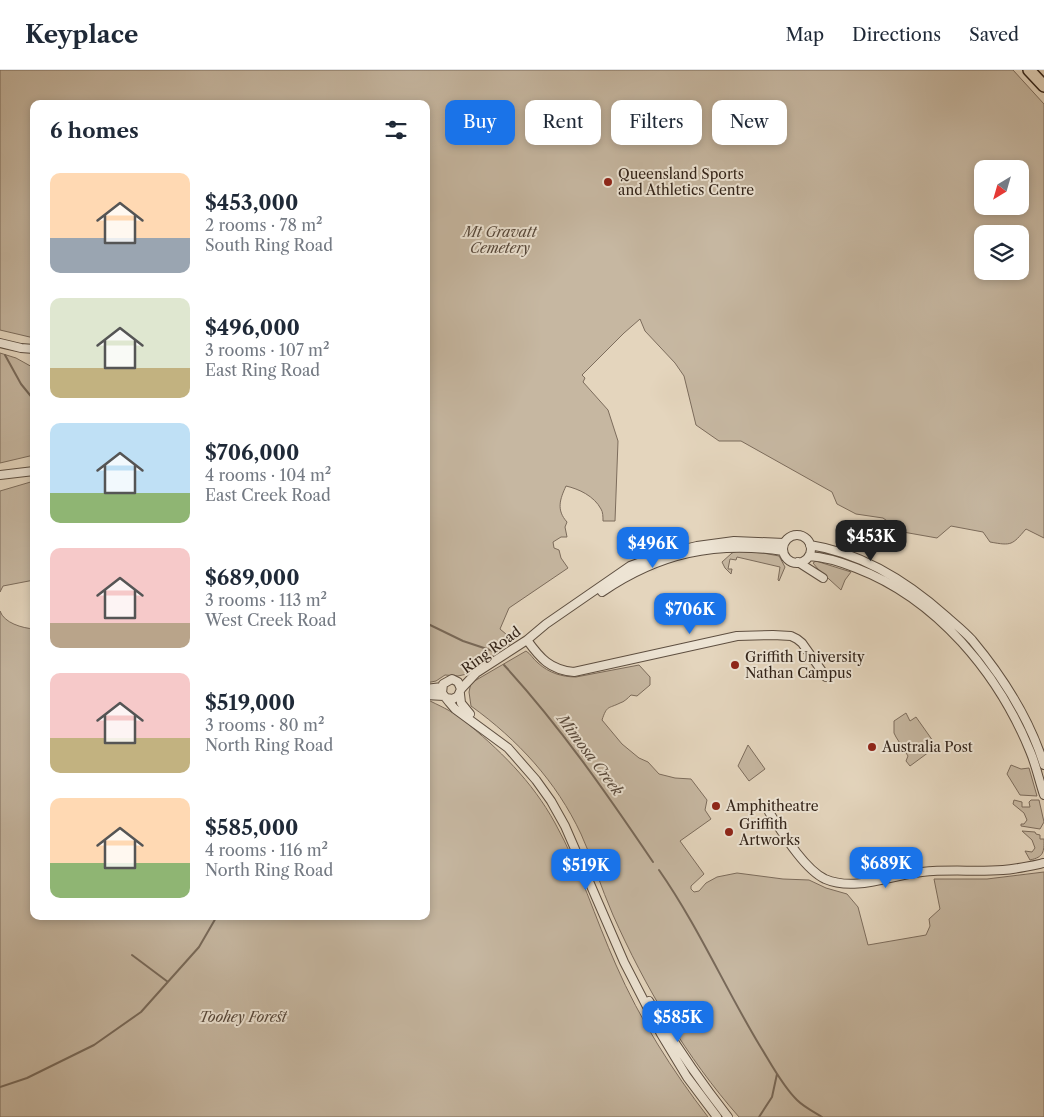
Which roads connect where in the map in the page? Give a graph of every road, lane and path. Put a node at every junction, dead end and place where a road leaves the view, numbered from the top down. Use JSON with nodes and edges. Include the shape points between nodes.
{"nodes":[{"id":1,"x":1029,"y":70,"type":"edge"},
{"id":2,"x":1044,"y":86,"type":"edge"},
{"id":3,"x":0,"y":343,"type":"edge"},
{"id":4,"x":20,"y":348,"type":"junction"},
{"id":5,"x":30,"y":349,"type":"edge"},
{"id":6,"x":30,"y":353,"type":"edge"},
{"id":7,"x":30,"y":471,"type":"edge"},
{"id":8,"x":0,"y":475,"type":"edge"},
{"id":9,"x":810,"y":545,"type":"junction"},
{"id":10,"x":783,"y":547,"type":"junction"},
{"id":11,"x":808,"y":557,"type":"junction"},
{"id":12,"x":798,"y":562,"type":"junction"},
{"id":13,"x":527,"y":640,"type":"junction"},
{"id":14,"x":476,"y":673,"type":"junction"},
{"id":15,"x":826,"y":677,"type":"dead end"},
{"id":16,"x":455,"y":680,"type":"junction"},
{"id":17,"x":442,"y":687,"type":"junction"},
{"id":18,"x":430,"y":688,"type":"edge"},
{"id":19,"x":461,"y":692,"type":"junction"},
{"id":20,"x":430,"y":695,"type":"edge"},
{"id":21,"x":445,"y":697,"type":"junction"},
{"id":22,"x":1044,"y":765,"type":"edge"},
{"id":23,"x":1044,"y":795,"type":"edge"},
{"id":24,"x":769,"y":812,"type":"dead end"},
{"id":25,"x":1044,"y":863,"type":"edge"},
{"id":26,"x":714,"y":1099,"type":"junction"},
{"id":27,"x":707,"y":1104,"type":"junction"},
{"id":28,"x":717,"y":1117,"type":"edge"},
{"id":29,"x":728,"y":1117,"type":"edge"}],
"edges":[{"from":1,"to":2,"type":"highway"},
{"from":3,"to":4,"type":"street"},
{"from":4,"to":5,"type":"street"},
{"from":4,"to":6,"type":"street"},
{"from":7,"to":8,"type":"street"},
{"from":9,"to":10,"type":"street","via":[[806,538],[797,535],[791,536]]},
{"from":9,"to":11,"type":"street"},
{"from":9,"to":22,"type":"street","via":[[848,556],[902,582],[965,633],[1011,696]]},
{"from":10,"to":12,"type":"street","via":[[790,561]]},
{"from":10,"to":13,"type":"street","via":[[732,548],[670,557],[622,578]]},
{"from":10,"to":13,"type":"street","name":"Ring Road","via":[[734,541],[697,546],[640,562],[619,573]]},
{"from":11,"to":12,"type":"street"},
{"from":11,"to":12,"type":"street","via":[[823,578]]},
{"from":11,"to":23,"type":"street","via":[[830,559],[876,576],[911,597],[956,636],[1012,712],[1031,752]]},
{"from":13,"to":14,"type":"street","name":"Ring Road"},
{"from":13,"to":15,"type":"street","via":[[549,665],[574,672],[737,636],[791,636],[802,643]]},
{"from":14,"to":16,"type":"street"},
{"from":14,"to":19,"type":"street","name":"Ring Road"},
{"from":16,"to":17,"type":"street","via":[[449,680]]},
{"from":16,"to":19,"type":"street","via":[[460,684]]},
{"from":17,"to":18,"type":"street"},
{"from":17,"to":21,"type":"street"},
{"from":19,"to":21,"type":"street","via":[[453,699]]},
{"from":19,"to":26,"type":"street","via":[[463,708],[518,753],[555,801],[572,831],[648,999]]},
{"from":20,"to":21,"type":"street"},
{"from":21,"to":27,"type":"street","via":[[455,709],[508,748],[552,801],[653,1019],[669,1050]]},
{"from":24,"to":25,"type":"street","via":[[804,863],[824,878],[842,884],[923,872],[1001,871]]},
{"from":26,"to":27,"type":"street"},
{"from":26,"to":29,"type":"street"},
{"from":27,"to":28,"type":"street"}]}
